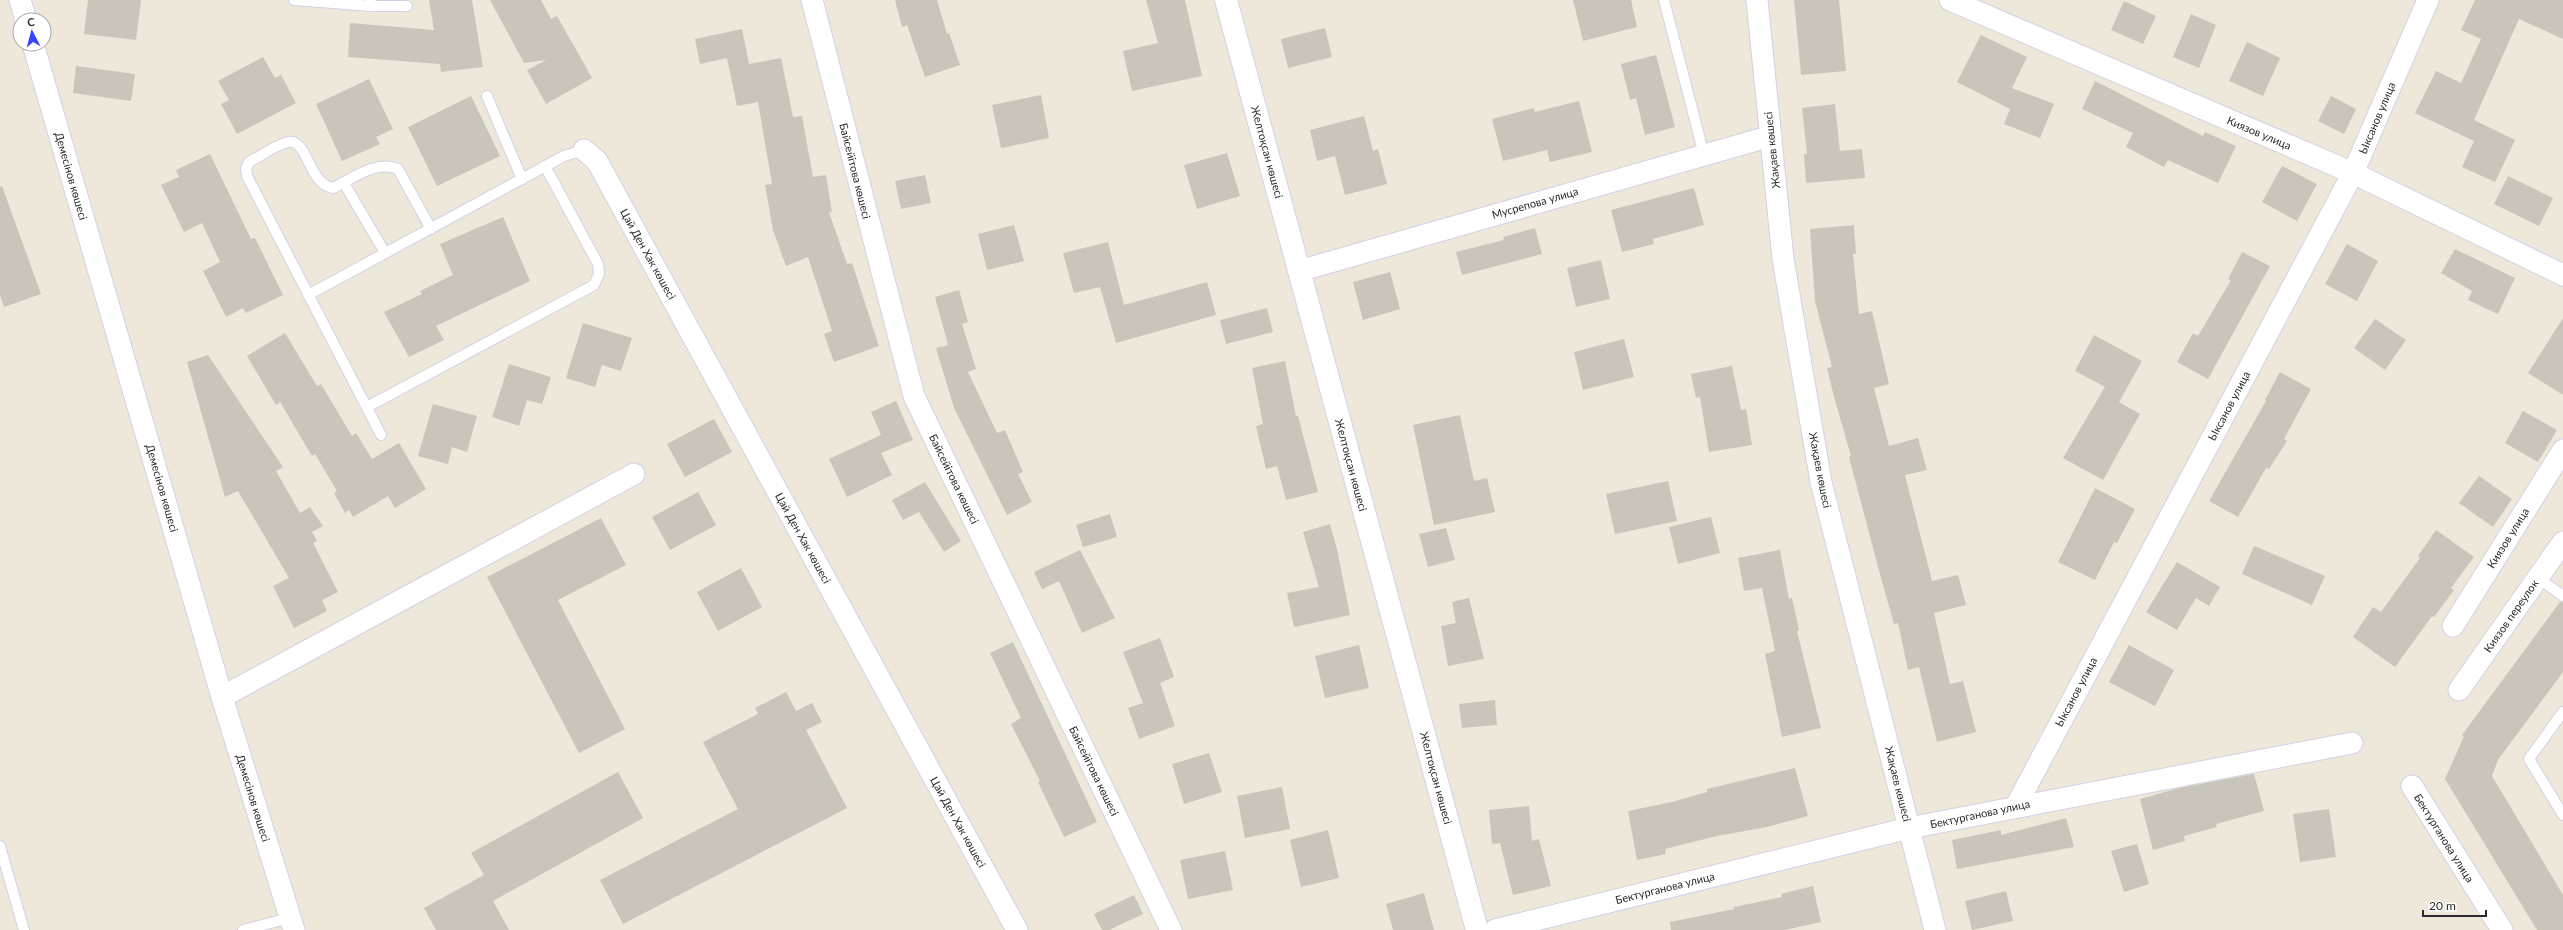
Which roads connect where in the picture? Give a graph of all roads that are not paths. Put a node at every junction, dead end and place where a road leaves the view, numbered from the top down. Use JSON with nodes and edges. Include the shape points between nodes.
{"nodes":[{"id":1,"x":20,"y":0,"type":"edge"},
{"id":2,"x":294,"y":0,"type":"edge"},
{"id":3,"x":812,"y":0,"type":"edge"},
{"id":4,"x":1226,"y":0,"type":"edge"},
{"id":5,"x":1664,"y":0,"type":"edge"},
{"id":6,"x":1757,"y":0,"type":"edge"},
{"id":7,"x":1950,"y":0,"type":"edge"},
{"id":8,"x":2428,"y":0,"type":"edge"},
{"id":9,"x":371,"y":3,"type":"edge"},
{"id":10,"x":408,"y":6,"type":"dead end"},
{"id":11,"x":24,"y":12,"type":"edge"},
{"id":12,"x":35,"y":52,"type":"edge"},
{"id":13,"x":487,"y":96,"type":"dead end"},
{"id":14,"x":1771,"y":136,"type":"junction"},
{"id":15,"x":584,"y":150,"type":"joint"},
{"id":16,"x":1704,"y":154,"type":"junction"},
{"id":17,"x":545,"y":166,"type":"junction"},
{"id":18,"x":2353,"y":173,"type":"junction"},
{"id":19,"x":522,"y":179,"type":"junction"},
{"id":20,"x":344,"y":182,"type":"junction"},
{"id":21,"x":431,"y":229,"type":"junction"},
{"id":22,"x":385,"y":253,"type":"junction"},
{"id":23,"x":1299,"y":271,"type":"junction"},
{"id":24,"x":2563,"y":275,"type":"edge"},
{"id":25,"x":308,"y":295,"type":"junction"},
{"id":26,"x":367,"y":407,"type":"junction"},
{"id":27,"x":381,"y":435,"type":"dead end"},
{"id":28,"x":2563,"y":450,"type":"edge"},
{"id":29,"x":634,"y":474,"type":"dead end"},
{"id":30,"x":2563,"y":542,"type":"edge"},
{"id":31,"x":2538,"y":578,"type":"junction"},
{"id":32,"x":2563,"y":596,"type":"edge"},
{"id":33,"x":2453,"y":626,"type":"dead end"},
{"id":34,"x":2459,"y":690,"type":"dead end"},
{"id":35,"x":222,"y":697,"type":"junction"},
{"id":36,"x":2563,"y":712,"type":"edge"},
{"id":37,"x":2352,"y":743,"type":"dead end"},
{"id":38,"x":2412,"y":786,"type":"dead end"},
{"id":39,"x":2016,"y":806,"type":"junction"},
{"id":40,"x":2563,"y":815,"type":"edge"},
{"id":41,"x":1909,"y":828,"type":"junction"},
{"id":42,"x":0,"y":846,"type":"edge"},
{"id":43,"x":292,"y":924,"type":"edge"},
{"id":44,"x":24,"y":930,"type":"edge"},
{"id":45,"x":243,"y":930,"type":"edge"},
{"id":46,"x":1017,"y":930,"type":"edge"},
{"id":47,"x":1171,"y":930,"type":"edge"},
{"id":48,"x":1477,"y":930,"type":"edge"},
{"id":49,"x":1495,"y":930,"type":"edge"},
{"id":50,"x":1935,"y":930,"type":"edge"},
{"id":51,"x":2502,"y":930,"type":"edge"}],
"edges":[{"from":1,"to":11,"type":"street"},
{"from":2,"to":9,"type":"lane"},
{"from":3,"to":47,"type":"street","name":"Байсейітова көшесі","via":[[914,396]]},
{"from":4,"to":23,"type":"street","name":"Желтоқсан көшесі"},
{"from":5,"to":16,"type":"lane"},
{"from":6,"to":14,"type":"street","name":"Жақаев көшесі"},
{"from":7,"to":18,"type":"street","name":"Киязов улица"},
{"from":8,"to":18,"type":"street","name":"Ыксанов улица"},
{"from":9,"to":10,"type":"lane"},
{"from":12,"to":35,"type":"street","name":"Демесінов көшесі"},
{"from":13,"to":19,"type":"lane"},
{"from":14,"to":16,"type":"street","name":"Мусрепова улица"},
{"from":14,"to":41,"type":"street","name":"Жақаев көшесі","via":[[1783,259],[1821,482]]},
{"from":15,"to":17,"type":"lane","via":[[564,156]]},
{"from":15,"to":46,"type":"street","name":"Цай Ден Хак көшесі","via":[[601,168]]},
{"from":16,"to":23,"type":"street","name":"Мусрепова улица"},
{"from":17,"to":19,"type":"lane"},
{"from":17,"to":26,"type":"lane","via":[[598,264],[600,274],[594,285]]},
{"from":18,"to":24,"type":"street","name":"Киязов улица"},
{"from":18,"to":39,"type":"street","name":"Ыксанов улица"},
{"from":19,"to":21,"type":"lane"},
{"from":20,"to":21,"type":"lane","via":[[380,165],[390,165],[398,169]]},
{"from":20,"to":22,"type":"lane"},
{"from":20,"to":25,"type":"lane","via":[[333,188],[325,187],[318,181],[302,149],[296,143],[289,142],[249,162],[246,169],[247,176]]},
{"from":21,"to":22,"type":"lane"},
{"from":22,"to":25,"type":"lane"},
{"from":23,"to":48,"type":"street","name":"Желтоқсан көшесі"},
{"from":25,"to":26,"type":"lane"},
{"from":26,"to":27,"type":"lane"},
{"from":28,"to":33,"type":"street","name":"Киязов улица"},
{"from":29,"to":35,"type":"street"},
{"from":30,"to":31,"type":"street","name":"Киязов переулок"},
{"from":31,"to":32,"type":"lane"},
{"from":31,"to":34,"type":"street","name":"Киязов переулок"},
{"from":35,"to":43,"type":"street","name":"Демесінов көшесі"},
{"from":36,"to":40,"type":"lane","via":[[2529,759]]},
{"from":37,"to":39,"type":"street","name":"Бектурганова улица"},
{"from":38,"to":51,"type":"street","name":"Бектурганова улица"},
{"from":39,"to":41,"type":"street","name":"Бектурганова улица"},
{"from":41,"to":49,"type":"street","name":"Бектурганова улица"},
{"from":41,"to":50,"type":"street","name":"Жақаев көшесі"},
{"from":42,"to":44,"type":"lane"},
{"from":43,"to":45,"type":"lane"}]}
